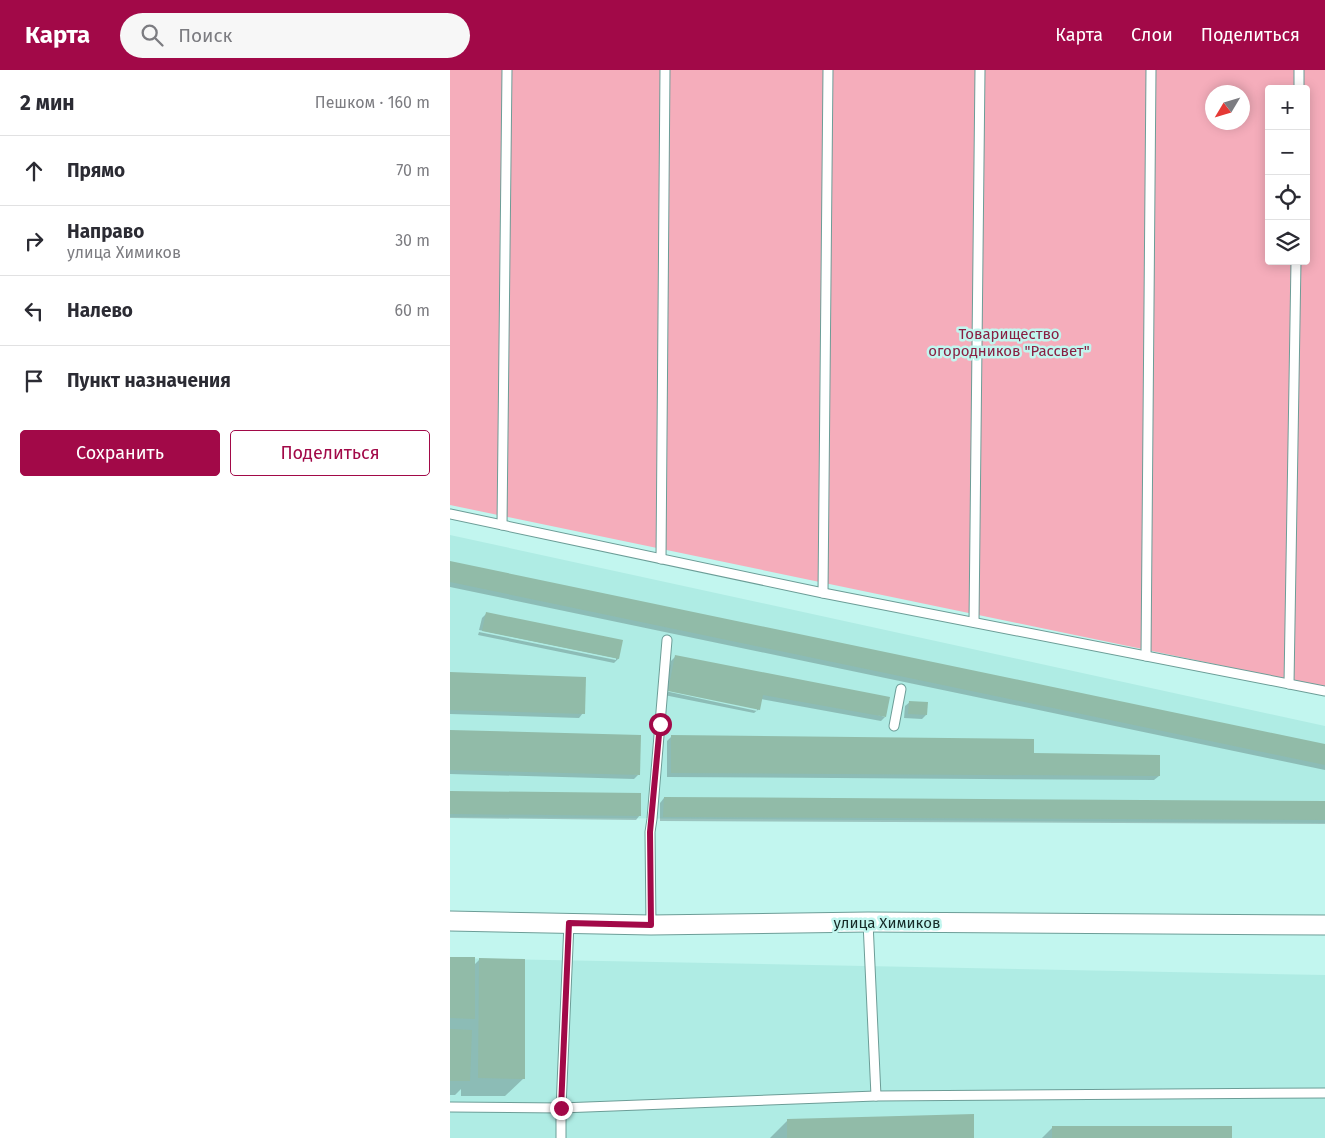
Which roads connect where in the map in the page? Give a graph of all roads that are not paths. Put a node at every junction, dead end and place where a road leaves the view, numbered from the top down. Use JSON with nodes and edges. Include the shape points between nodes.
{"nodes":[{"id":1,"x":508,"y":70,"type":"edge"},
{"id":2,"x":665,"y":70,"type":"edge"},
{"id":3,"x":828,"y":70,"type":"edge"},
{"id":4,"x":980,"y":70,"type":"edge"},
{"id":5,"x":1151,"y":70,"type":"edge"},
{"id":6,"x":1299,"y":70,"type":"edge"},
{"id":7,"x":1299,"y":85,"type":"edge"},
{"id":8,"x":1296,"y":265,"type":"edge"},
{"id":9,"x":450,"y":514,"type":"edge"},
{"id":10,"x":502,"y":525,"type":"junction"},
{"id":11,"x":661,"y":559,"type":"junction"},
{"id":12,"x":823,"y":593,"type":"junction"},
{"id":13,"x":974,"y":622,"type":"junction"},
{"id":14,"x":667,"y":640,"type":"dead end"},
{"id":15,"x":1146,"y":656,"type":"junction"},
{"id":16,"x":1290,"y":684,"type":"junction"},
{"id":17,"x":901,"y":689,"type":"dead end"},
{"id":18,"x":1325,"y":691,"type":"edge"},
{"id":19,"x":894,"y":726,"type":"dead end"},
{"id":20,"x":450,"y":921,"type":"edge"},
{"id":21,"x":868,"y":922,"type":"junction"},
{"id":22,"x":569,"y":923,"type":"junction"},
{"id":23,"x":651,"y":925,"type":"junction"},
{"id":24,"x":1325,"y":925,"type":"edge"},
{"id":25,"x":1325,"y":1093,"type":"edge"},
{"id":26,"x":876,"y":1096,"type":"junction"},
{"id":27,"x":450,"y":1107,"type":"edge"},
{"id":28,"x":561,"y":1108,"type":"junction"},
{"id":29,"x":561,"y":1138,"type":"edge"}],
"edges":[{"from":1,"to":10,"type":"lane"},
{"from":2,"to":11,"type":"lane"},
{"from":3,"to":12,"type":"lane"},
{"from":4,"to":13,"type":"lane"},
{"from":5,"to":15,"type":"lane"},
{"from":6,"to":7,"type":"lane"},
{"from":8,"to":16,"type":"lane"},
{"from":9,"to":10,"type":"lane"},
{"from":10,"to":11,"type":"lane"},
{"from":11,"to":12,"type":"lane"},
{"from":12,"to":13,"type":"lane"},
{"from":13,"to":15,"type":"lane"},
{"from":14,"to":23,"type":"lane","via":[[650,832]]},
{"from":15,"to":16,"type":"lane"},
{"from":16,"to":18,"type":"lane"},
{"from":17,"to":19,"type":"lane"},
{"from":20,"to":22,"type":"street","name":"улица Химиков"},
{"from":21,"to":23,"type":"street","name":"улица Химиков"},
{"from":21,"to":24,"type":"street","name":"улица Химиков"},
{"from":21,"to":26,"type":"lane"},
{"from":22,"to":23,"type":"street","name":"улица Химиков"},
{"from":22,"to":28,"type":"lane"},
{"from":25,"to":26,"type":"lane"},
{"from":26,"to":28,"type":"lane"},
{"from":27,"to":28,"type":"lane"},
{"from":28,"to":29,"type":"lane"}]}
